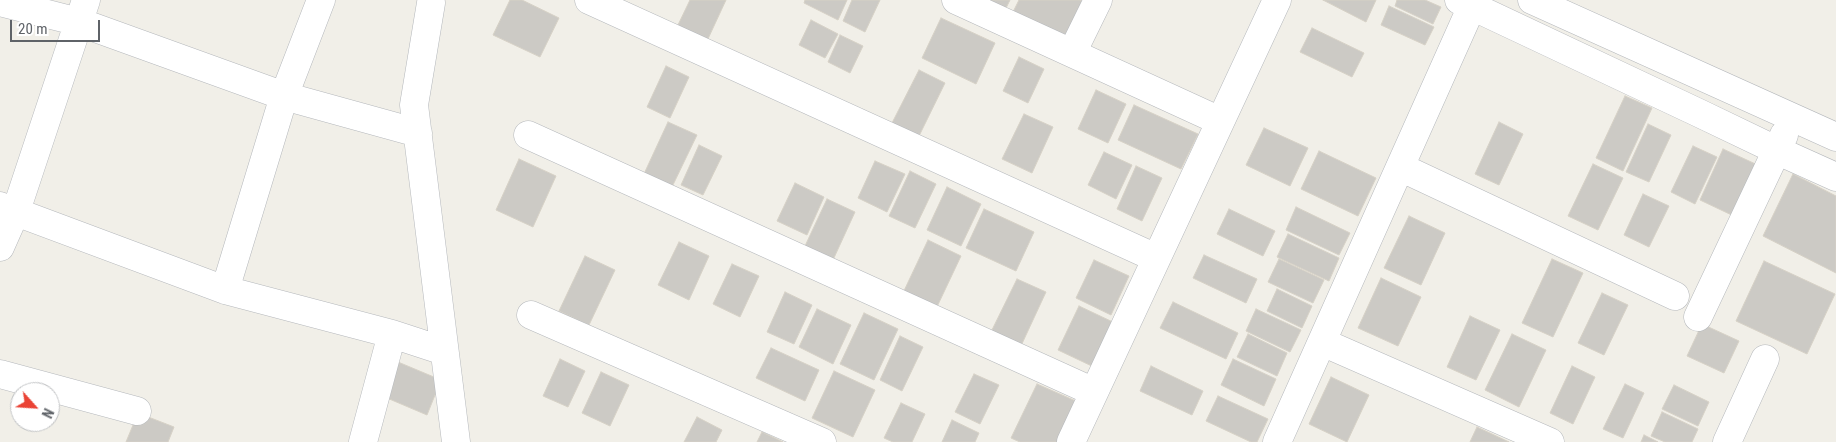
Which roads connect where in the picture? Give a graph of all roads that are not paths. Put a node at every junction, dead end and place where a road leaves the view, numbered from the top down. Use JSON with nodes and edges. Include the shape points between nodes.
{"nodes":[{"id":1,"x":321,"y":0,"type":"edge"},
{"id":2,"x":589,"y":0,"type":"edge"},
{"id":3,"x":956,"y":0,"type":"edge"},
{"id":4,"x":1098,"y":0,"type":"edge"},
{"id":5,"x":1277,"y":0,"type":"edge"},
{"id":6,"x":1532,"y":0,"type":"edge"},
{"id":7,"x":0,"y":2,"type":"edge"},
{"id":8,"x":431,"y":3,"type":"dead end"},
{"id":9,"x":1466,"y":3,"type":"edge"},
{"id":10,"x":82,"y":11,"type":"edge"},
{"id":11,"x":1072,"y":54,"type":"junction"},
{"id":12,"x":284,"y":96,"type":"junction"},
{"id":13,"x":1792,"y":117,"type":"junction"},
{"id":14,"x":1220,"y":121,"type":"junction"},
{"id":15,"x":418,"y":133,"type":"junction"},
{"id":16,"x":528,"y":135,"type":"dead end"},
{"id":17,"x":1836,"y":137,"type":"edge"},
{"id":18,"x":1776,"y":150,"type":"junction"},
{"id":19,"x":1400,"y":168,"type":"junction"},
{"id":20,"x":1836,"y":177,"type":"edge"},
{"id":21,"x":8,"y":208,"type":"edge"},
{"id":22,"x":0,"y":247,"type":"edge"},
{"id":23,"x":1156,"y":258,"type":"junction"},
{"id":24,"x":224,"y":290,"type":"junction"},
{"id":25,"x":1676,"y":296,"type":"dead end"},
{"id":26,"x":531,"y":315,"type":"dead end"},
{"id":27,"x":1698,"y":317,"type":"dead end"},
{"id":28,"x":392,"y":334,"type":"junction"},
{"id":29,"x":1322,"y":342,"type":"junction"},
{"id":30,"x":444,"y":351,"type":"junction"},
{"id":31,"x":1766,"y":360,"type":"dead end"},
{"id":32,"x":0,"y":374,"type":"edge"},
{"id":33,"x":1094,"y":392,"type":"junction"},
{"id":34,"x":137,"y":412,"type":"dead end"},
{"id":35,"x":362,"y":442,"type":"edge"},
{"id":36,"x":456,"y":442,"type":"edge"},
{"id":37,"x":822,"y":442,"type":"edge"},
{"id":38,"x":1071,"y":442,"type":"edge"},
{"id":39,"x":1277,"y":442,"type":"edge"},
{"id":40,"x":1550,"y":442,"type":"edge"},
{"id":41,"x":1727,"y":442,"type":"edge"}],
"edges":[{"from":1,"to":12,"type":"street"},
{"from":2,"to":23,"type":"street"},
{"from":3,"to":11,"type":"street"},
{"from":4,"to":11,"type":"street"},
{"from":5,"to":14,"type":"street"},
{"from":6,"to":13,"type":"street"},
{"from":7,"to":10,"type":"street"},
{"from":8,"to":15,"type":"street","via":[[414,104]]},
{"from":9,"to":18,"type":"street"},
{"from":9,"to":19,"type":"street"},
{"from":10,"to":12,"type":"street"},
{"from":10,"to":21,"type":"street"},
{"from":11,"to":14,"type":"street"},
{"from":12,"to":15,"type":"street"},
{"from":12,"to":24,"type":"street"},
{"from":13,"to":17,"type":"street"},
{"from":13,"to":18,"type":"street"},
{"from":14,"to":23,"type":"street"},
{"from":15,"to":30,"type":"street"},
{"from":16,"to":33,"type":"street"},
{"from":18,"to":20,"type":"street"},
{"from":18,"to":27,"type":"street"},
{"from":19,"to":25,"type":"street"},
{"from":19,"to":29,"type":"street"},
{"from":21,"to":22,"type":"street"},
{"from":21,"to":24,"type":"street"},
{"from":23,"to":33,"type":"street"},
{"from":24,"to":28,"type":"street"},
{"from":26,"to":37,"type":"street"},
{"from":28,"to":30,"type":"street"},
{"from":28,"to":35,"type":"street"},
{"from":29,"to":39,"type":"street"},
{"from":29,"to":40,"type":"street"},
{"from":30,"to":36,"type":"street"},
{"from":31,"to":41,"type":"street"},
{"from":32,"to":34,"type":"street"},
{"from":33,"to":38,"type":"street"}]}
